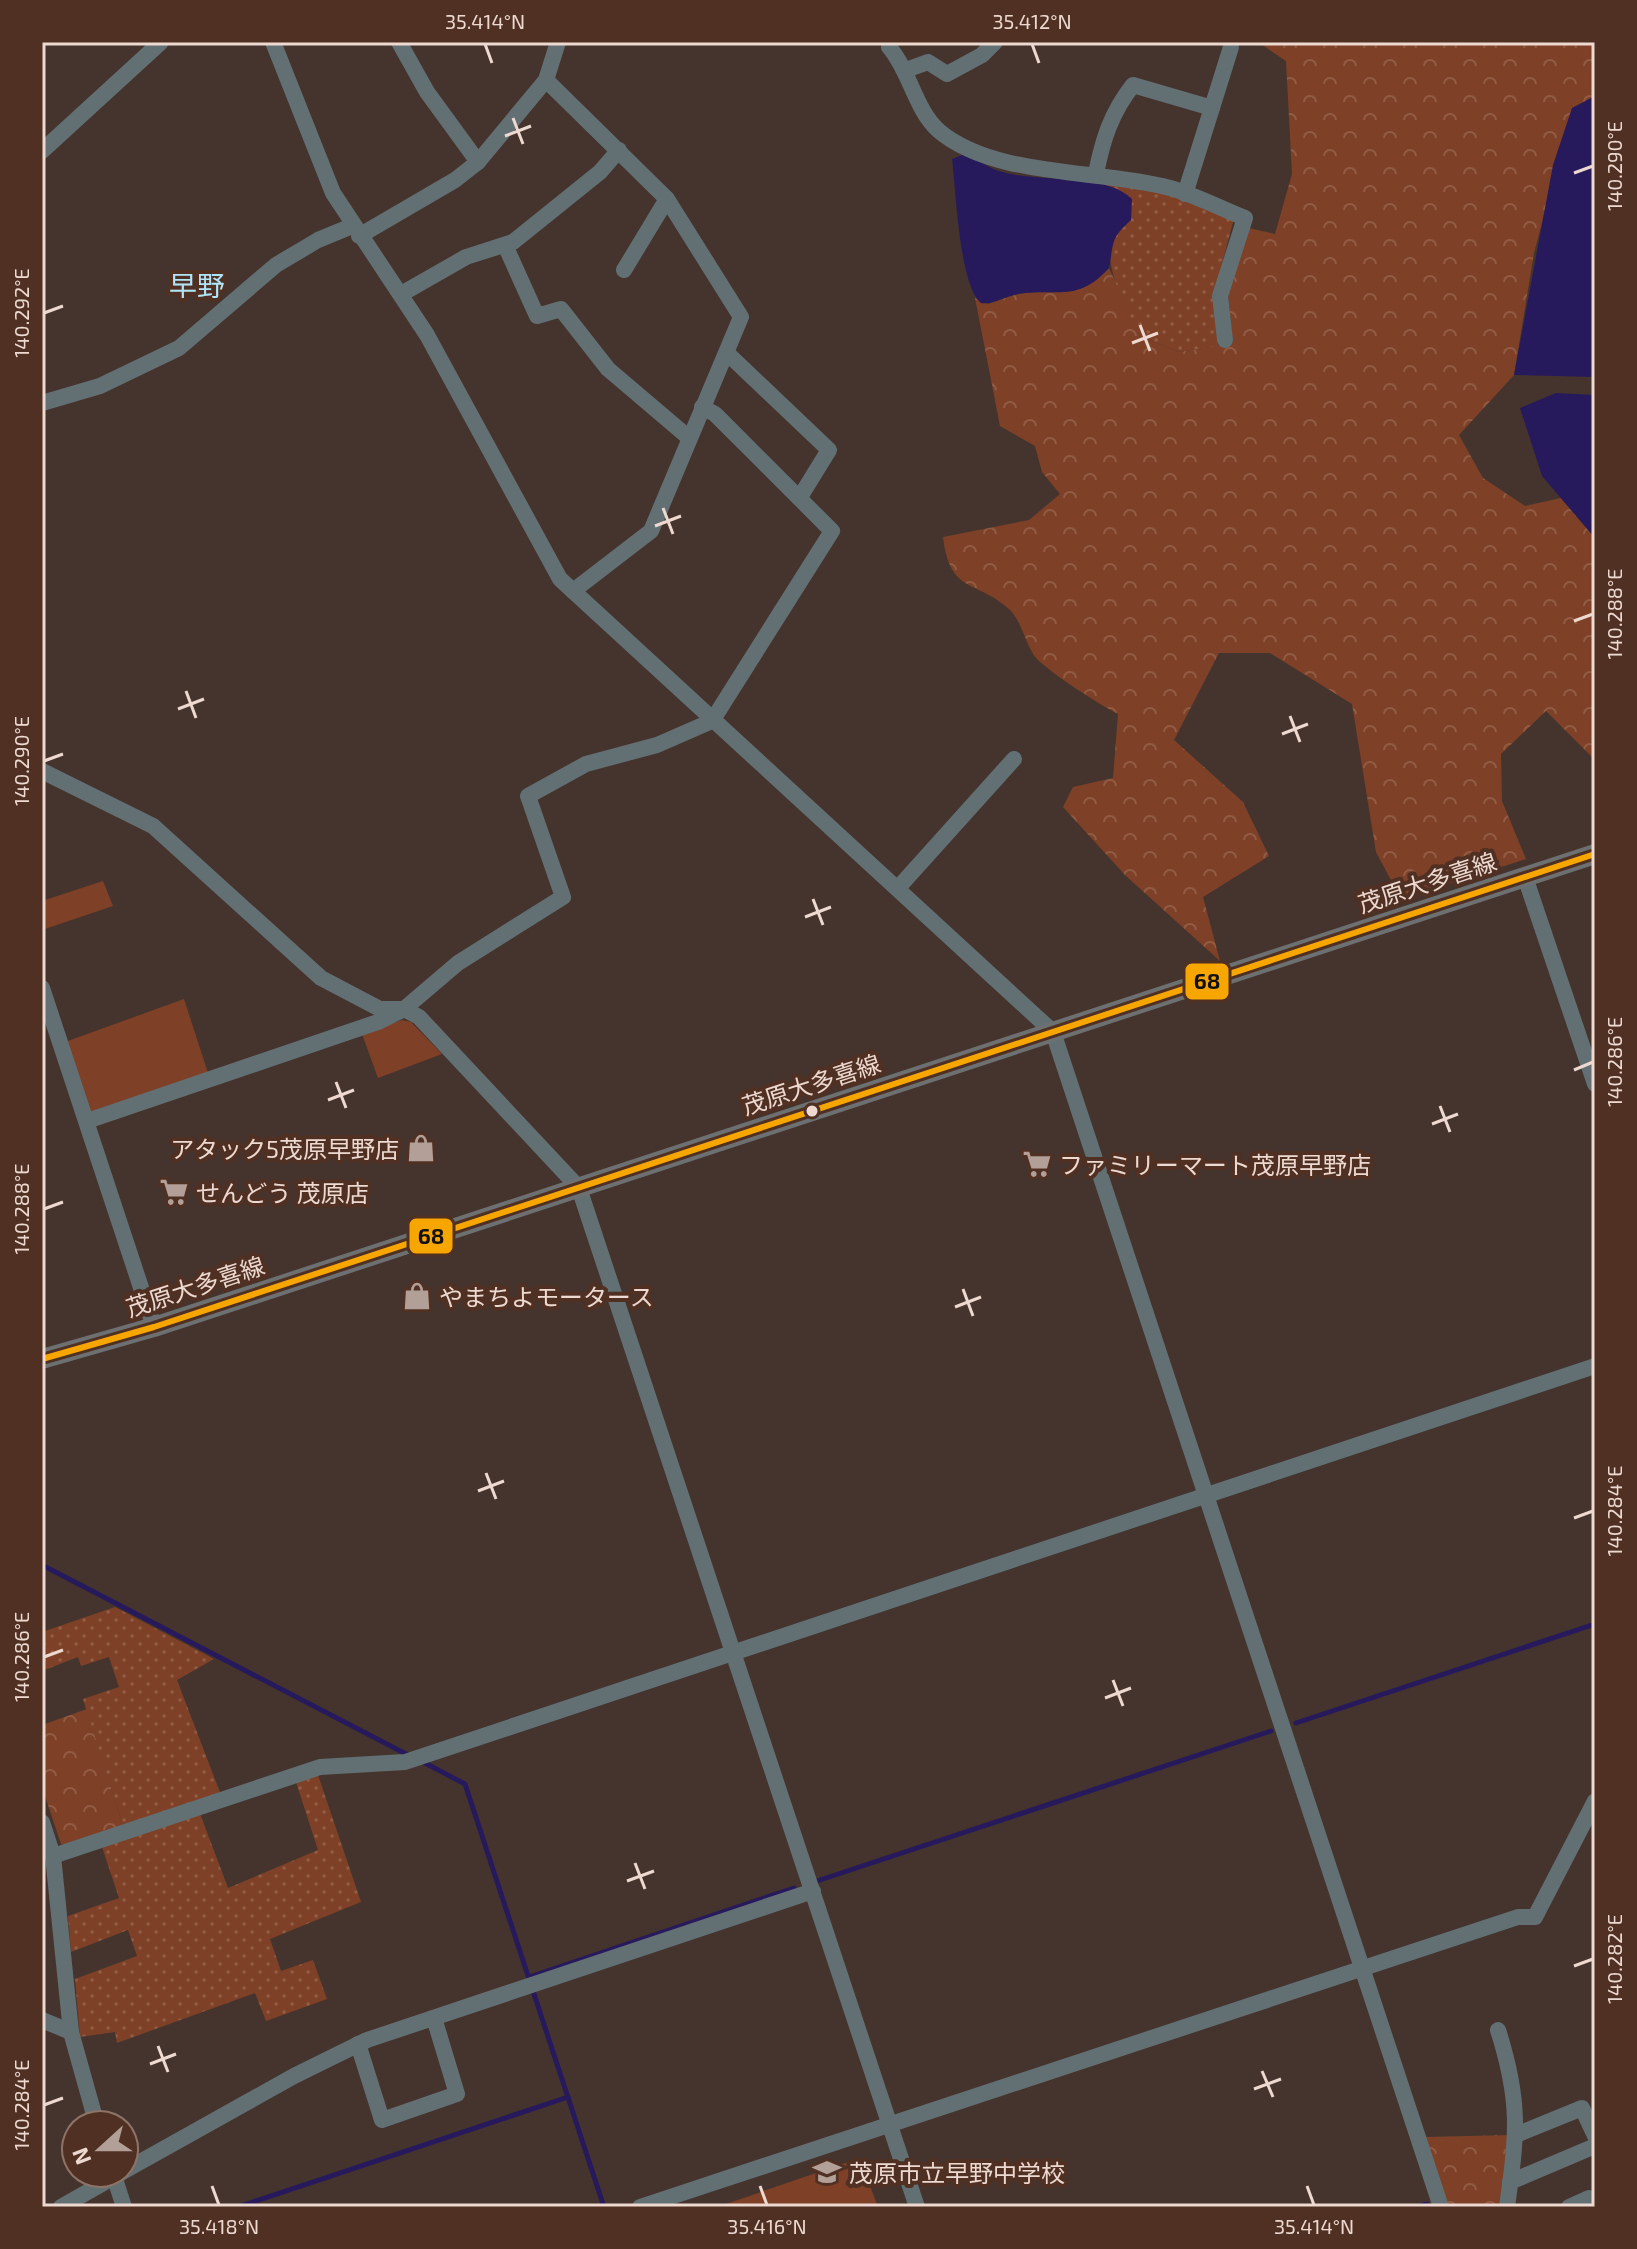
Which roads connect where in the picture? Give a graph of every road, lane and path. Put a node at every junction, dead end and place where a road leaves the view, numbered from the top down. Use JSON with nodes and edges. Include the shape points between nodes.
{"nodes":[{"id":1,"x":161,"y":42,"type":"edge"},
{"id":2,"x":273,"y":42,"type":"edge"},
{"id":3,"x":399,"y":42,"type":"edge"},
{"id":4,"x":558,"y":42,"type":"edge"},
{"id":5,"x":890,"y":42,"type":"edge"},
{"id":6,"x":995,"y":42,"type":"edge"},
{"id":7,"x":1231,"y":47,"type":"dead end"},
{"id":8,"x":906,"y":70,"type":"junction"},
{"id":9,"x":546,"y":80,"type":"junction"},
{"id":10,"x":1212,"y":108,"type":"junction"},
{"id":11,"x":619,"y":150,"type":"junction"},
{"id":12,"x":42,"y":151,"type":"edge"},
{"id":13,"x":478,"y":162,"type":"junction"},
{"id":14,"x":1096,"y":173,"type":"junction"},
{"id":15,"x":1185,"y":194,"type":"junction"},
{"id":16,"x":667,"y":199,"type":"junction"},
{"id":17,"x":356,"y":231,"type":"junction"},
{"id":18,"x":505,"y":245,"type":"junction"},
{"id":19,"x":624,"y":270,"type":"dead end"},
{"id":20,"x":403,"y":293,"type":"junction"},
{"id":21,"x":1225,"y":340,"type":"dead end"},
{"id":22,"x":727,"y":353,"type":"junction"},
{"id":23,"x":42,"y":403,"type":"edge"},
{"id":24,"x":702,"y":407,"type":"junction"},
{"id":25,"x":688,"y":437,"type":"junction"},
{"id":26,"x":800,"y":497,"type":"junction"},
{"id":27,"x":573,"y":591,"type":"junction"},
{"id":28,"x":712,"y":721,"type":"junction"},
{"id":29,"x":1014,"y":759,"type":"dead end"},
{"id":30,"x":42,"y":771,"type":"edge"},
{"id":31,"x":1595,"y":854,"type":"edge"},
{"id":32,"x":1525,"y":877,"type":"junction"},
{"id":33,"x":898,"y":888,"type":"junction"},
{"id":34,"x":42,"y":988,"type":"edge"},
{"id":35,"x":404,"y":1009,"type":"junction"},
{"id":36,"x":1053,"y":1032,"type":"junction"},
{"id":37,"x":1595,"y":1084,"type":"edge"},
{"id":38,"x":87,"y":1121,"type":"junction"},
{"id":39,"x":579,"y":1188,"type":"junction"},
{"id":40,"x":154,"y":1327,"type":"junction"},
{"id":41,"x":42,"y":1359,"type":"edge"},
{"id":42,"x":1595,"y":1366,"type":"edge"},
{"id":43,"x":1207,"y":1497,"type":"junction"},
{"id":44,"x":734,"y":1653,"type":"junction"},
{"id":45,"x":1595,"y":1801,"type":"edge"},
{"id":46,"x":42,"y":1822,"type":"edge"},
{"id":47,"x":53,"y":1856,"type":"junction"},
{"id":48,"x":813,"y":1891,"type":"junction"},
{"id":49,"x":1363,"y":1969,"type":"junction"},
{"id":50,"x":434,"y":2018,"type":"junction"},
{"id":51,"x":42,"y":2020,"type":"edge"},
{"id":52,"x":1498,"y":2030,"type":"dead end"},
{"id":53,"x":71,"y":2032,"type":"junction"},
{"id":54,"x":358,"y":2044,"type":"junction"},
{"id":55,"x":93,"y":2109,"type":"edge"},
{"id":56,"x":890,"y":2126,"type":"junction"},
{"id":57,"x":1516,"y":2135,"type":"junction"},
{"id":58,"x":1595,"y":2136,"type":"edge"},
{"id":59,"x":1595,"y":2146,"type":"edge"},
{"id":60,"x":140,"y":2161,"type":"edge"},
{"id":61,"x":1510,"y":2182,"type":"junction"},
{"id":62,"x":91,"y":2189,"type":"edge"},
{"id":63,"x":61,"y":2207,"type":"edge"},
{"id":64,"x":640,"y":2207,"type":"edge"},
{"id":65,"x":917,"y":2207,"type":"edge"},
{"id":66,"x":1441,"y":2207,"type":"edge"},
{"id":67,"x":1507,"y":2207,"type":"edge"},
{"id":68,"x":1569,"y":2207,"type":"edge"},
{"id":69,"x":1593,"y":2207,"type":"edge"}],
"edges":[{"from":1,"to":12,"type":"street"},
{"from":2,"to":17,"type":"street","via":[[333,193]]},
{"from":3,"to":13,"type":"street","via":[[427,92]]},
{"from":4,"to":9,"type":"street"},
{"from":5,"to":8,"type":"street"},
{"from":6,"to":8,"type":"street","via":[[947,74],[928,62]]},
{"from":7,"to":10,"type":"street"},
{"from":8,"to":14,"type":"street","via":[[938,130],[972,150],[1024,167]]},
{"from":9,"to":11,"type":"street"},
{"from":9,"to":13,"type":"street"},
{"from":10,"to":14,"type":"street","via":[[1133,85],[1106,130]]},
{"from":10,"to":15,"type":"street"},
{"from":11,"to":16,"type":"street"},
{"from":11,"to":18,"type":"street","via":[[600,172]]},
{"from":13,"to":17,"type":"street","via":[[455,180]]},
{"from":14,"to":15,"type":"street"},
{"from":15,"to":21,"type":"street","via":[[1245,218],[1220,296]]},
{"from":16,"to":19,"type":"street"},
{"from":16,"to":22,"type":"street","via":[[741,317]]},
{"from":17,"to":20,"type":"street"},
{"from":17,"to":23,"type":"street","via":[[318,240],[276,265],[179,348],[100,386]]},
{"from":18,"to":20,"type":"street","via":[[466,257]]},
{"from":18,"to":25,"type":"street","via":[[537,316],[561,309],[608,369]]},
{"from":20,"to":27,"type":"street","via":[[550,564]]},
{"from":22,"to":24,"type":"street"},
{"from":22,"to":26,"type":"street","via":[[829,450]]},
{"from":24,"to":25,"type":"street"},
{"from":24,"to":26,"type":"street"},
{"from":25,"to":27,"type":"street","via":[[651,531]]},
{"from":26,"to":28,"type":"street","via":[[832,531]]},
{"from":27,"to":28,"type":"street"},
{"from":28,"to":33,"type":"street"},
{"from":28,"to":35,"type":"street","via":[[657,745],[586,764],[528,796],[563,897],[458,963]]},
{"from":29,"to":33,"type":"street"},
{"from":30,"to":35,"type":"street","via":[[153,826],[321,978],[380,1009]]},
{"from":31,"to":32,"type":"main road","name":"茂原大多喜線"},
{"from":32,"to":36,"type":"main road","name":"茂原大多喜線"},
{"from":32,"to":37,"type":"street"},
{"from":33,"to":36,"type":"street"},
{"from":34,"to":38,"type":"street"},
{"from":35,"to":38,"type":"street"},
{"from":35,"to":39,"type":"street","via":[[419,1017]]},
{"from":36,"to":39,"type":"main road","name":"茂原大多喜線"},
{"from":36,"to":43,"type":"street"},
{"from":38,"to":40,"type":"street"},
{"from":39,"to":40,"type":"main road","name":"茂原大多喜線"},
{"from":39,"to":44,"type":"street"},
{"from":40,"to":41,"type":"main road","name":"茂原大多喜線"},
{"from":42,"to":43,"type":"street"},
{"from":43,"to":44,"type":"street"},
{"from":43,"to":49,"type":"street"},
{"from":44,"to":47,"type":"street","via":[[405,1762],[320,1767]]},
{"from":44,"to":48,"type":"street"},
{"from":45,"to":49,"type":"street","via":[[1535,1917],[1518,1917]]},
{"from":46,"to":47,"type":"street"},
{"from":47,"to":53,"type":"street"},
{"from":48,"to":50,"type":"street"},
{"from":48,"to":56,"type":"street"},
{"from":49,"to":56,"type":"street"},
{"from":49,"to":66,"type":"street"},
{"from":50,"to":54,"type":"street"},
{"from":50,"to":54,"type":"street","via":[[457,2094],[382,2120]]},
{"from":51,"to":53,"type":"street"},
{"from":52,"to":57,"type":"street","via":[[1516,2093]]},
{"from":53,"to":55,"type":"street"},
{"from":54,"to":60,"type":"street"},
{"from":56,"to":64,"type":"street"},
{"from":56,"to":65,"type":"street"},
{"from":57,"to":58,"type":"street","via":[[1582,2108]]},
{"from":57,"to":61,"type":"street"},
{"from":59,"to":61,"type":"street"},
{"from":61,"to":67,"type":"street"},
{"from":62,"to":63,"type":"street"},
{"from":68,"to":69,"type":"street","via":[[1589,2198]]}]}
